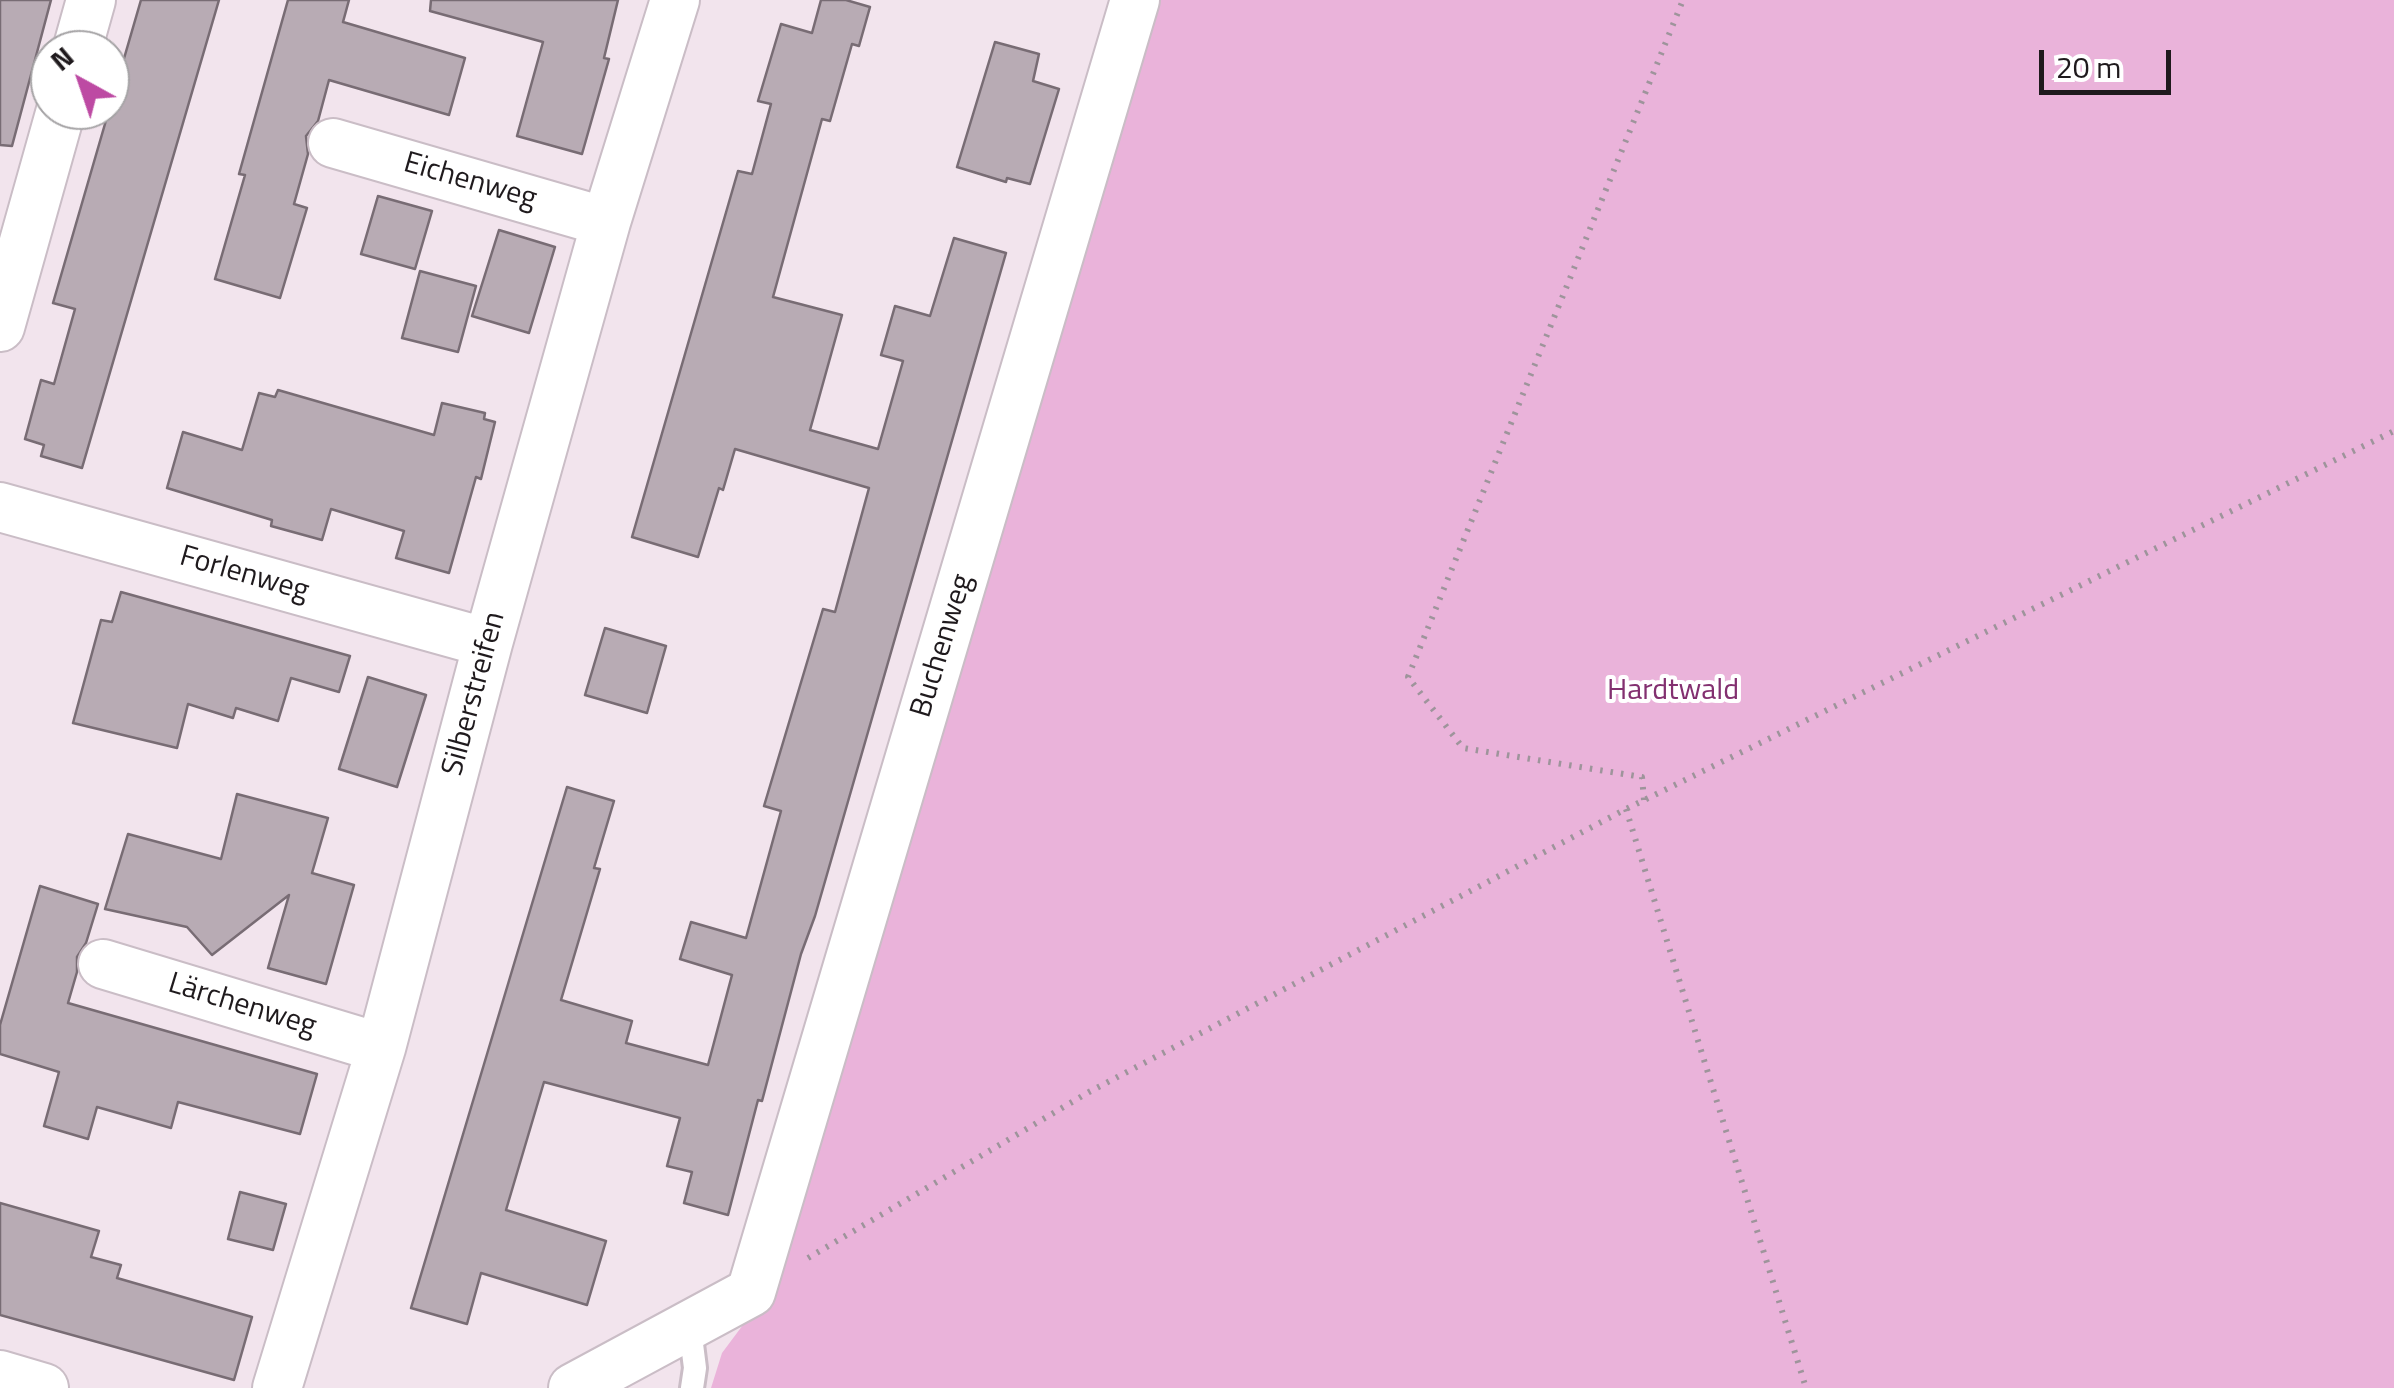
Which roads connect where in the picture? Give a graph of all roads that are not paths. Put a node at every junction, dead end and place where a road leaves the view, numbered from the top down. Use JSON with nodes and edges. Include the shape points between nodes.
{"nodes":[{"id":1,"x":92,"y":0,"type":"edge"},
{"id":2,"x":675,"y":0,"type":"edge"},
{"id":3,"x":1134,"y":0,"type":"edge"},
{"id":4,"x":84,"y":30,"type":"edge"},
{"id":5,"x":55,"y":130,"type":"edge"},
{"id":6,"x":333,"y":143,"type":"dead end"},
{"id":7,"x":606,"y":222,"type":"junction"},
{"id":8,"x":0,"y":327,"type":"edge"},
{"id":9,"x":0,"y":507,"type":"edge"},
{"id":10,"x":488,"y":643,"type":"junction"},
{"id":11,"x":102,"y":964,"type":"dead end"},
{"id":12,"x":381,"y":1048,"type":"junction"},
{"id":13,"x":690,"y":1328,"type":"junction"},
{"id":14,"x":0,"y":1374,"type":"edge"},
{"id":15,"x":44,"y":1388,"type":"edge"},
{"id":16,"x":277,"y":1388,"type":"edge"},
{"id":17,"x":573,"y":1388,"type":"edge"},
{"id":18,"x":692,"y":1388,"type":"edge"}],
"edges":[{"from":1,"to":4,"type":"street"},
{"from":2,"to":7,"type":"street","name":"Silberstreifen"},
{"from":3,"to":13,"type":"street","name":"Buchenweg","via":[[751,1292]]},
{"from":5,"to":8,"type":"street"},
{"from":6,"to":7,"type":"street","name":"Eichenweg"},
{"from":7,"to":10,"type":"street","name":"Silberstreifen"},
{"from":9,"to":10,"type":"street","name":"Forlenweg"},
{"from":10,"to":12,"type":"street","name":"Silberstreifen"},
{"from":11,"to":12,"type":"street","name":"Lärchenweg"},
{"from":12,"to":16,"type":"street","name":"Silberstreifen"},
{"from":13,"to":17,"type":"street"},
{"from":13,"to":18,"type":"lane"},
{"from":14,"to":15,"type":"street"}]}
